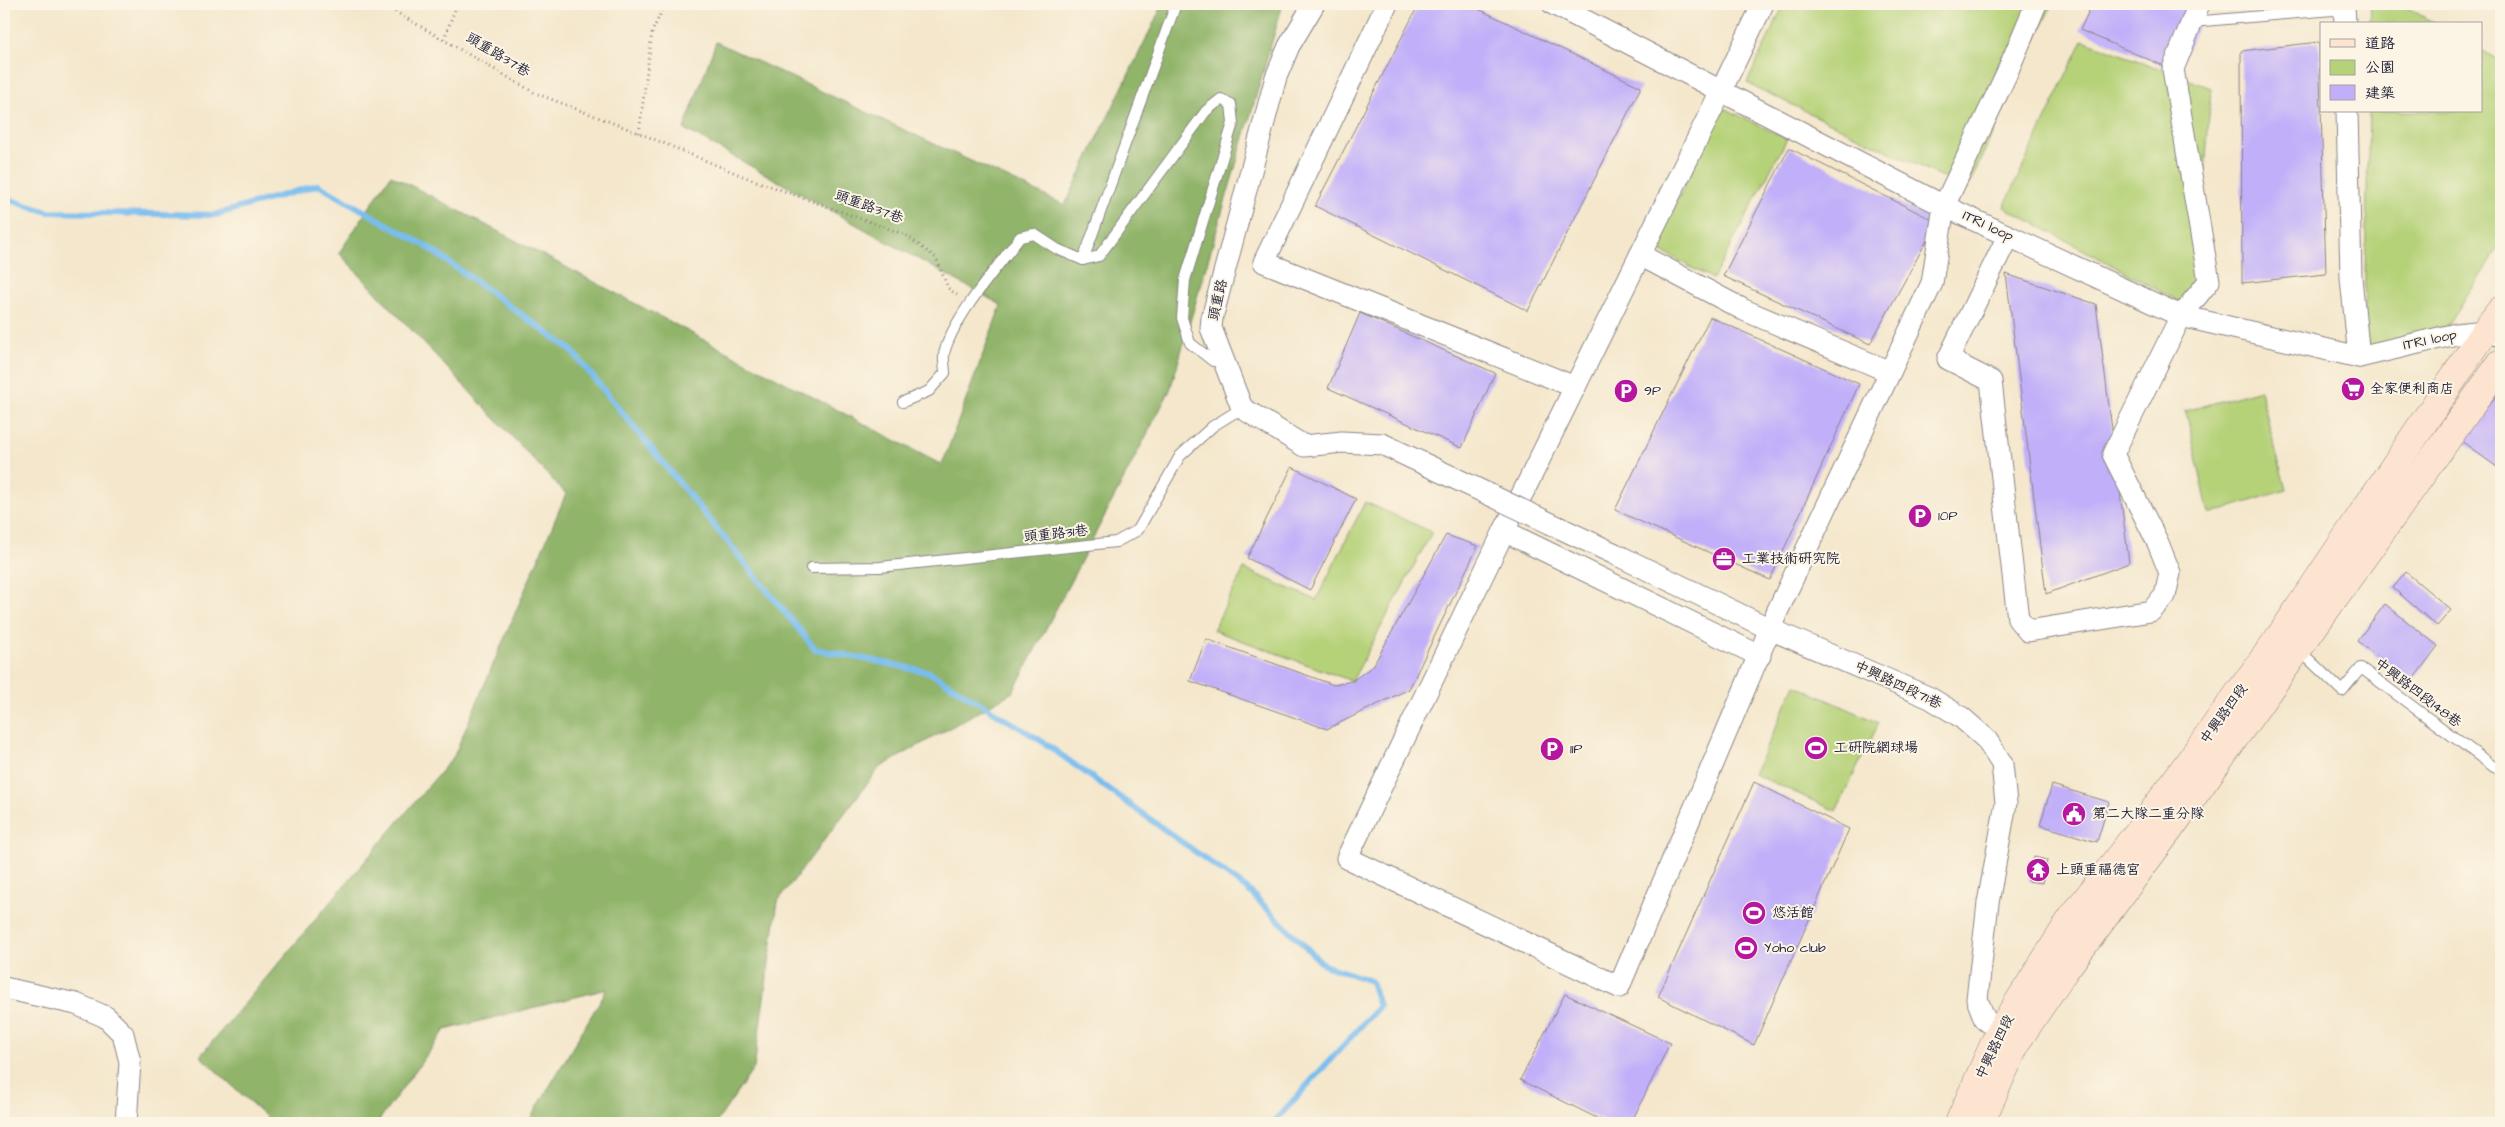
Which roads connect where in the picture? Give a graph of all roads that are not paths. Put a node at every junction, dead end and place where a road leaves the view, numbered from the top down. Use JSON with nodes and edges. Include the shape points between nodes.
{"nodes":[{"id":1,"x":1176,"y":4,"type":"edge"},
{"id":2,"x":1314,"y":4,"type":"edge"},
{"id":3,"x":1387,"y":4,"type":"edge"},
{"id":4,"x":1553,"y":4,"type":"edge"},
{"id":5,"x":1763,"y":4,"type":"edge"},
{"id":6,"x":2036,"y":4,"type":"edge"},
{"id":7,"x":2345,"y":12,"type":"edge"},
{"id":8,"x":2195,"y":13,"type":"edge"},
{"id":9,"x":1721,"y":92,"type":"junction"},
{"id":10,"x":2347,"y":112,"type":"edge"},
{"id":11,"x":1944,"y":206,"type":"junction"},
{"id":12,"x":2008,"y":236,"type":"junction"},
{"id":13,"x":1640,"y":255,"type":"junction"},
{"id":14,"x":1083,"y":260,"type":"junction"},
{"id":15,"x":2181,"y":316,"type":"junction"},
{"id":16,"x":2496,"y":326,"type":"edge"},
{"id":17,"x":2359,"y":356,"type":"junction"},
{"id":18,"x":1213,"y":361,"type":"dead end"},
{"id":19,"x":2501,"y":363,"type":"edge"},
{"id":20,"x":1890,"y":372,"type":"junction"},
{"id":21,"x":1575,"y":387,"type":"junction"},
{"id":22,"x":903,"y":402,"type":"dead end"},
{"id":23,"x":1242,"y":408,"type":"junction"},
{"id":24,"x":1504,"y":530,"type":"junction"},
{"id":25,"x":810,"y":568,"type":"dead end"},
{"id":26,"x":1770,"y":629,"type":"junction"},
{"id":27,"x":2290,"y":642,"type":"junction"},
{"id":28,"x":1760,"y":656,"type":"junction"},
{"id":29,"x":2501,"y":768,"type":"edge"},
{"id":30,"x":4,"y":988,"type":"edge"},
{"id":31,"x":2008,"y":1036,"type":"junction"},
{"id":32,"x":126,"y":1123,"type":"edge"},
{"id":33,"x":1959,"y":1123,"type":"edge"},
{"id":34,"x":1980,"y":1123,"type":"edge"}],
"edges":[{"from":1,"to":14,"type":"lane"},
{"from":2,"to":23,"type":"street","name":"頭重路","via":[[1289,46],[1276,77],[1212,318],[1219,352]]},
{"from":3,"to":21,"type":"street","via":[[1264,262]]},
{"from":4,"to":9,"type":"street","name":"ITRI loop"},
{"from":5,"to":9,"type":"street"},
{"from":6,"to":11,"type":"street"},
{"from":7,"to":8,"type":"lane"},
{"from":8,"to":15,"type":"street","via":[[2173,69],[2209,281]]},
{"from":9,"to":11,"type":"street","name":"ITRI loop"},
{"from":9,"to":13,"type":"street"},
{"from":10,"to":17,"type":"street","via":[[2351,278]]},
{"from":11,"to":12,"type":"street","name":"ITRI loop"},
{"from":11,"to":20,"type":"street","via":[[1932,282]]},
{"from":12,"to":15,"type":"street","name":"ITRI loop"},
{"from":12,"to":15,"type":"street","via":[[1948,359],[1991,381],[2018,619],[2028,631],[2151,611],[2165,596],[2170,573],[2113,454]]},
{"from":13,"to":20,"type":"street","via":[[1744,310]]},
{"from":13,"to":21,"type":"street"},
{"from":14,"to":18,"type":"lane","via":[[1099,256],[1206,110],[1221,99],[1232,104],[1234,123],[1186,280],[1182,318],[1190,343]]},
{"from":14,"to":22,"type":"lane","via":[[1034,234],[1020,237],[970,305],[944,352],[945,373],[929,391]]},
{"from":15,"to":17,"type":"street","name":"ITRI loop"},
{"from":16,"to":17,"type":"street","name":"ITRI loop"},
{"from":16,"to":27,"type":"main road","name":"中興路四段"},
{"from":19,"to":27,"type":"main road","name":"中興路四段"},
{"from":20,"to":26,"type":"street"},
{"from":21,"to":24,"type":"street"},
{"from":23,"to":25,"type":"lane","name":"頭重路31巷","via":[[1212,426],[1180,456],[1138,530],[1116,542],[880,567]]},
{"from":23,"to":26,"type":"street","name":"中興路四段71巷","bridge":true,"via":[[1304,446],[1342,442],[1382,444]]},
{"from":24,"to":28,"type":"street"},
{"from":24,"to":28,"type":"street","via":[[1347,858],[1619,987]]},
{"from":26,"to":28,"type":"street"},
{"from":26,"to":31,"type":"street","name":"中興路四段71巷","via":[[1930,698],[1961,717],[1986,739],[2002,764],[2006,803],[1979,963],[1977,999],[1985,1020]]},
{"from":27,"to":29,"type":"lane","name":"中興路四段148巷","via":[[2342,691],[2361,668],[2494,767]]},
{"from":27,"to":31,"type":"main road","name":"中興路四段","via":[[2151,835],[2064,971]]},
{"from":30,"to":32,"type":"street","via":[[76,1004],[106,1018],[123,1034],[130,1062]]},
{"from":31,"to":33,"type":"main road","name":"中興路四段"},
{"from":31,"to":34,"type":"main road","name":"中興路四段"}]}
